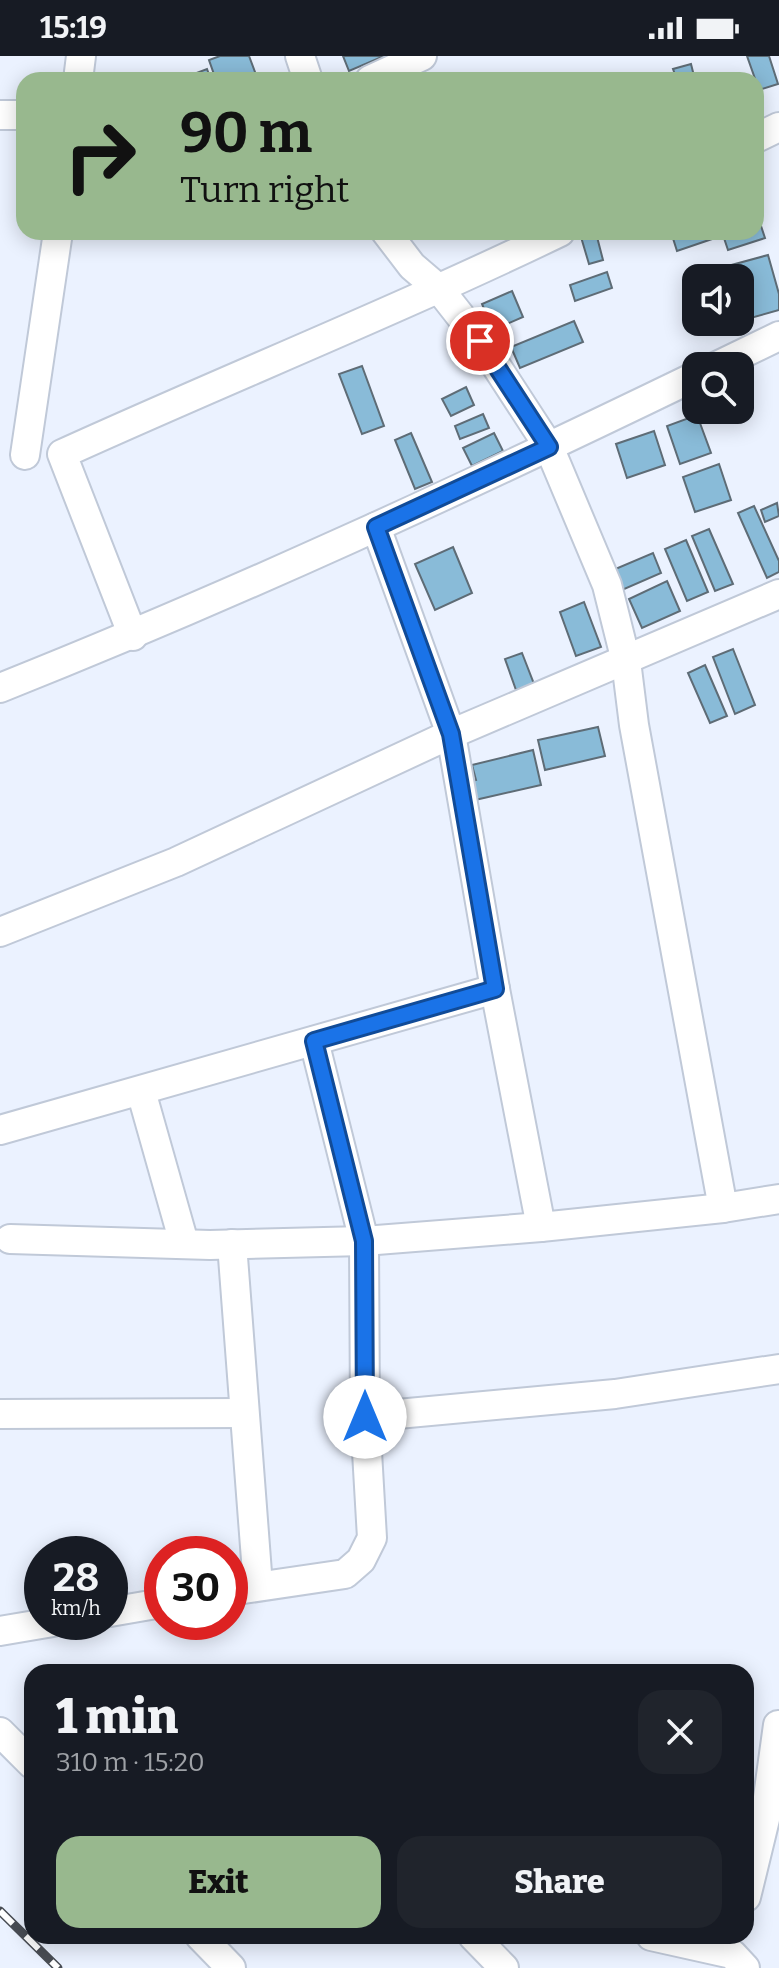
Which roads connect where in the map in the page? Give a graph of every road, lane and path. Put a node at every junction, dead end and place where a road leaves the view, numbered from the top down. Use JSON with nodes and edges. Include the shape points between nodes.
{"nodes":[{"id":1,"x":422,"y":56,"type":"edge"},
{"id":2,"x":387,"y":72,"type":"edge"},
{"id":3,"x":56,"y":240,"type":"edge"},
{"id":4,"x":392,"y":240,"type":"edge"},
{"id":5,"x":543,"y":240,"type":"edge"},
{"id":6,"x":440,"y":290,"type":"junction"},
{"id":7,"x":779,"y":336,"type":"edge"},
{"id":8,"x":746,"y":352,"type":"edge"},
{"id":9,"x":682,"y":383,"type":"edge"},
{"id":10,"x":549,"y":447,"type":"junction"},
{"id":11,"x":62,"y":454,"type":"junction"},
{"id":12,"x":12,"y":455,"type":"edge"},
{"id":13,"x":376,"y":527,"type":"junction"},
{"id":14,"x":779,"y":594,"type":"edge"},
{"id":15,"x":133,"y":636,"type":"junction"},
{"id":16,"x":626,"y":661,"type":"junction"},
{"id":17,"x":0,"y":688,"type":"edge"},
{"id":18,"x":451,"y":734,"type":"junction"},
{"id":19,"x":0,"y":932,"type":"edge"},
{"id":20,"x":495,"y":989,"type":"junction"},
{"id":21,"x":314,"y":1041,"type":"junction"},
{"id":22,"x":141,"y":1091,"type":"junction"},
{"id":23,"x":0,"y":1130,"type":"edge"},
{"id":24,"x":779,"y":1199,"type":"edge"},
{"id":25,"x":723,"y":1208,"type":"junction"},
{"id":26,"x":541,"y":1227,"type":"junction"},
{"id":27,"x":10,"y":1239,"type":"dead end"},
{"id":28,"x":364,"y":1241,"type":"junction"},
{"id":29,"x":184,"y":1243,"type":"junction"},
{"id":30,"x":232,"y":1244,"type":"junction"},
{"id":31,"x":779,"y":1369,"type":"edge"},
{"id":32,"x":243,"y":1413,"type":"junction"},
{"id":33,"x":0,"y":1414,"type":"edge"},
{"id":34,"x":365,"y":1417,"type":"junction"},
{"id":35,"x":258,"y":1586,"type":"junction"},
{"id":36,"x":248,"y":1588,"type":"edge"},
{"id":37,"x":24,"y":1627,"type":"edge"},
{"id":38,"x":0,"y":1631,"type":"edge"},
{"id":39,"x":778,"y":1725,"type":"edge"},
{"id":40,"x":0,"y":1732,"type":"edge"},
{"id":41,"x":24,"y":1756,"type":"edge"},
{"id":42,"x":756,"y":1818,"type":"edge"},
{"id":43,"x":208,"y":1944,"type":"edge"},
{"id":44,"x":481,"y":1944,"type":"edge"},
{"id":45,"x":692,"y":1944,"type":"edge"},
{"id":46,"x":738,"y":1953,"type":"edge"},
{"id":47,"x":231,"y":1968,"type":"edge"},
{"id":48,"x":504,"y":1968,"type":"edge"}],
"edges":[{"from":1,"to":2,"type":"street"},
{"from":3,"to":12,"type":"street"},
{"from":4,"to":6,"type":"street"},
{"from":5,"to":6,"type":"street"},
{"from":6,"to":10,"type":"street"},
{"from":6,"to":11,"type":"street"},
{"from":7,"to":8,"type":"street"},
{"from":9,"to":10,"type":"street"},
{"from":10,"to":13,"type":"street"},
{"from":10,"to":16,"type":"street","via":[[607,585]]},
{"from":11,"to":12,"type":"street"},
{"from":11,"to":15,"type":"street"},
{"from":13,"to":15,"type":"street"},
{"from":13,"to":18,"type":"street"},
{"from":14,"to":16,"type":"street"},
{"from":15,"to":17,"type":"street"},
{"from":16,"to":18,"type":"street"},
{"from":16,"to":25,"type":"street"},
{"from":18,"to":19,"type":"street","via":[[176,862]]},
{"from":18,"to":20,"type":"street"},
{"from":20,"to":21,"type":"street"},
{"from":20,"to":26,"type":"street"},
{"from":21,"to":22,"type":"street"},
{"from":21,"to":28,"type":"street"},
{"from":22,"to":23,"type":"street"},
{"from":22,"to":29,"type":"street"},
{"from":24,"to":25,"type":"street"},
{"from":25,"to":26,"type":"street"},
{"from":26,"to":28,"type":"street"},
{"from":27,"to":29,"type":"street"},
{"from":28,"to":30,"type":"street"},
{"from":28,"to":34,"type":"street"},
{"from":29,"to":30,"type":"street"},
{"from":30,"to":32,"type":"street"},
{"from":31,"to":34,"type":"street","via":[[615,1394]]},
{"from":32,"to":33,"type":"street"},
{"from":32,"to":35,"type":"street"},
{"from":34,"to":35,"type":"street","via":[[372,1538],[361,1560],[345,1574]]},
{"from":35,"to":36,"type":"street"},
{"from":37,"to":38,"type":"street"},
{"from":39,"to":42,"type":"street"},
{"from":40,"to":41,"type":"street"},
{"from":43,"to":47,"type":"street"},
{"from":44,"to":48,"type":"street"},
{"from":45,"to":46,"type":"street"}]}
